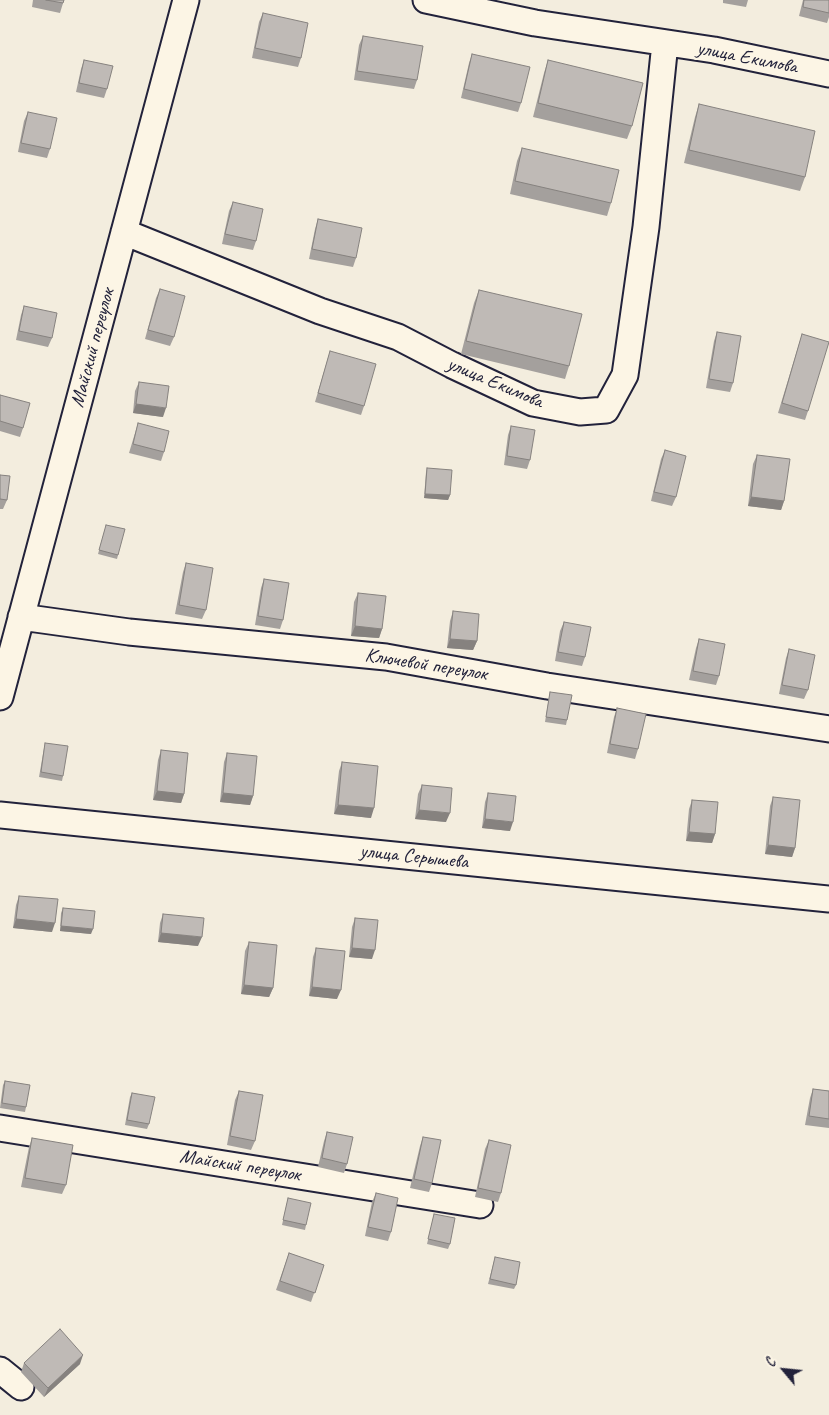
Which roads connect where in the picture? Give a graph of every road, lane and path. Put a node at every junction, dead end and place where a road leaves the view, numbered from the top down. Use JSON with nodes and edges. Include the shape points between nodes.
{"nodes":[{"id":1,"x":186,"y":0,"type":"edge"},
{"id":2,"x":426,"y":0,"type":"edge"},
{"id":3,"x":665,"y":43,"type":"junction"},
{"id":4,"x":829,"y":74,"type":"edge"},
{"id":5,"x":124,"y":232,"type":"junction"},
{"id":6,"x":21,"y":617,"type":"junction"},
{"id":7,"x":0,"y":697,"type":"edge"},
{"id":8,"x":829,"y":729,"type":"edge"},
{"id":9,"x":0,"y":815,"type":"edge"},
{"id":10,"x":829,"y":899,"type":"edge"},
{"id":11,"x":0,"y":1128,"type":"edge"},
{"id":12,"x":480,"y":1205,"type":"dead end"},
{"id":13,"x":0,"y":1370,"type":"edge"},
{"id":14,"x":21,"y":1387,"type":"dead end"}],
"edges":[{"from":1,"to":5,"type":"street","name":"Майский переулок"},
{"from":2,"to":3,"type":"street","name":"улица Екимова"},
{"from":3,"to":4,"type":"street","name":"улица Екимова"},
{"from":3,"to":5,"type":"street","name":"улица Екимова","via":[[646,227],[625,375],[606,410],[580,412],[533,403],[398,337],[320,311]]},
{"from":5,"to":6,"type":"street","name":"Майский переулок"},
{"from":6,"to":7,"type":"street","name":"Майский переулок"},
{"from":6,"to":8,"type":"street","name":"Ключевой переулок","via":[[129,632],[386,657],[547,686]]},
{"from":9,"to":10,"type":"street","name":"улица Серышева"},
{"from":11,"to":12,"type":"street","name":"Майский переулок"},
{"from":13,"to":14,"type":"street"}]}
